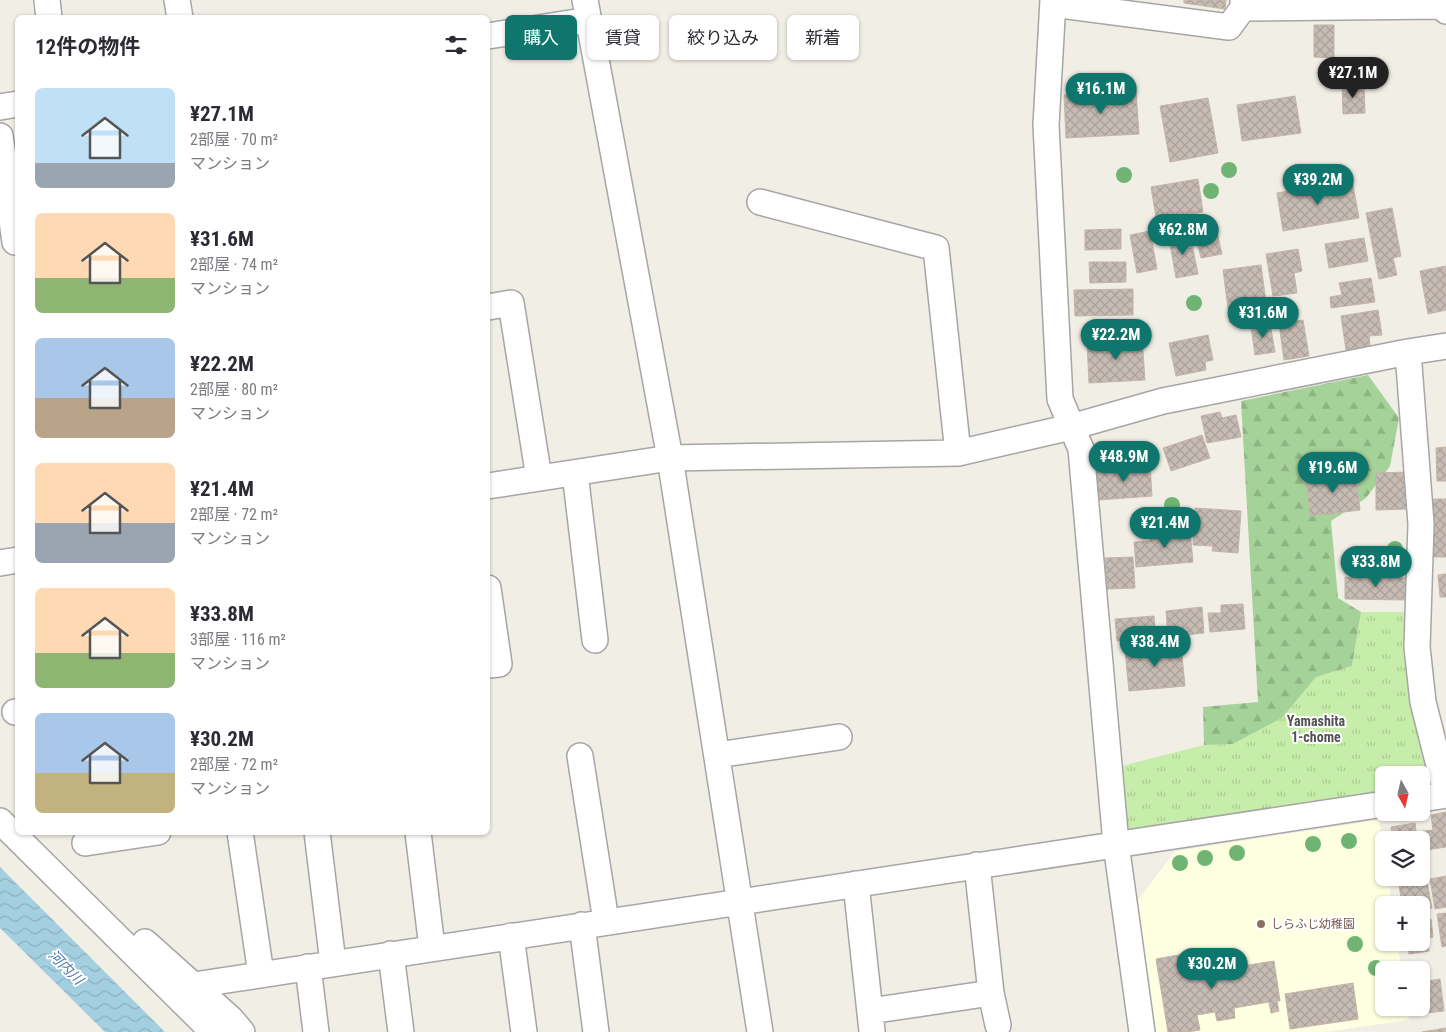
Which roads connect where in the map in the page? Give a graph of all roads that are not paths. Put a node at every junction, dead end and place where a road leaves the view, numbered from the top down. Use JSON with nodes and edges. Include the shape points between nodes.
{"nodes":[{"id":1,"x":47,"y":0,"type":"edge"},
{"id":2,"x":177,"y":0,"type":"edge"},
{"id":3,"x":1052,"y":2,"type":"edge"},
{"id":4,"x":1243,"y":4,"type":"edge"},
{"id":5,"x":587,"y":10,"type":"edge"},
{"id":6,"x":1446,"y":11,"type":"edge"},
{"id":7,"x":50,"y":15,"type":"edge"},
{"id":8,"x":180,"y":15,"type":"edge"},
{"id":9,"x":490,"y":35,"type":"edge"},
{"id":10,"x":15,"y":104,"type":"edge"},
{"id":11,"x":0,"y":107,"type":"edge"},
{"id":12,"x":0,"y":136,"type":"edge"},
{"id":13,"x":760,"y":202,"type":"dead end"},
{"id":14,"x":15,"y":242,"type":"dead end"},
{"id":15,"x":490,"y":307,"type":"edge"},
{"id":16,"x":1446,"y":346,"type":"edge"},
{"id":17,"x":1408,"y":352,"type":"junction"},
{"id":18,"x":1071,"y":427,"type":"junction"},
{"id":19,"x":958,"y":453,"type":"junction"},
{"id":20,"x":670,"y":458,"type":"junction"},
{"id":21,"x":574,"y":472,"type":"junction"},
{"id":22,"x":539,"y":478,"type":"junction"},
{"id":23,"x":490,"y":486,"type":"edge"},
{"id":24,"x":15,"y":560,"type":"edge"},
{"id":25,"x":0,"y":563,"type":"edge"},
{"id":26,"x":490,"y":602,"type":"edge"},
{"id":27,"x":595,"y":640,"type":"dead end"},
{"id":28,"x":490,"y":666,"type":"edge"},
{"id":29,"x":839,"y":737,"type":"dead end"},
{"id":30,"x":717,"y":755,"type":"junction"},
{"id":31,"x":580,"y":756,"type":"dead end"},
{"id":32,"x":1446,"y":794,"type":"edge"},
{"id":33,"x":1430,"y":797,"type":"edge"},
{"id":34,"x":1375,"y":805,"type":"edge"},
{"id":35,"x":0,"y":821,"type":"edge"},
{"id":36,"x":138,"y":835,"type":"edge"},
{"id":37,"x":240,"y":835,"type":"edge"},
{"id":38,"x":317,"y":835,"type":"edge"},
{"id":39,"x":418,"y":835,"type":"edge"},
{"id":40,"x":85,"y":843,"type":"dead end"},
{"id":41,"x":1116,"y":844,"type":"junction"},
{"id":42,"x":977,"y":866,"type":"junction"},
{"id":43,"x":856,"y":884,"type":"junction"},
{"id":44,"x":740,"y":901,"type":"junction"},
{"id":45,"x":606,"y":922,"type":"junction"},
{"id":46,"x":582,"y":925,"type":"junction"},
{"id":47,"x":109,"y":928,"type":"junction"},
{"id":48,"x":511,"y":936,"type":"junction"},
{"id":49,"x":432,"y":948,"type":"junction"},
{"id":50,"x":391,"y":954,"type":"junction"},
{"id":51,"x":333,"y":963,"type":"junction"},
{"id":52,"x":308,"y":967,"type":"junction"},
{"id":53,"x":261,"y":974,"type":"junction"},
{"id":54,"x":194,"y":986,"type":"junction"},
{"id":55,"x":991,"y":993,"type":"junction"},
{"id":56,"x":871,"y":1021,"type":"edge"},
{"id":57,"x":998,"y":1025,"type":"dead end"},
{"id":58,"x":213,"y":1032,"type":"edge"},
{"id":59,"x":242,"y":1032,"type":"edge"},
{"id":60,"x":316,"y":1032,"type":"edge"},
{"id":61,"x":402,"y":1032,"type":"edge"},
{"id":62,"x":524,"y":1032,"type":"edge"},
{"id":63,"x":596,"y":1032,"type":"edge"},
{"id":64,"x":760,"y":1032,"type":"edge"},
{"id":65,"x":1142,"y":1032,"type":"edge"}],
"edges":[{"from":1,"to":7,"type":"street"},
{"from":2,"to":8,"type":"street"},
{"from":3,"to":4,"type":"street","via":[[1229,27]]},
{"from":3,"to":18,"type":"street","via":[[1046,125],[1060,399]]},
{"from":4,"to":6,"type":"street","via":[[1441,6]]},
{"from":5,"to":9,"type":"street"},
{"from":5,"to":20,"type":"street"},
{"from":10,"to":11,"type":"street"},
{"from":12,"to":14,"type":"street"},
{"from":13,"to":19,"type":"street","via":[[936,248]]},
{"from":15,"to":22,"type":"street","via":[[511,303]]},
{"from":16,"to":17,"type":"street"},
{"from":17,"to":18,"type":"street","via":[[1163,401]]},
{"from":17,"to":32,"type":"street","via":[[1422,524],[1417,647],[1423,702]]},
{"from":18,"to":19,"type":"street"},
{"from":18,"to":41,"type":"street","via":[[1081,449]]},
{"from":19,"to":20,"type":"street"},
{"from":20,"to":21,"type":"street"},
{"from":20,"to":30,"type":"street"},
{"from":21,"to":22,"type":"street"},
{"from":21,"to":27,"type":"street"},
{"from":22,"to":23,"type":"street"},
{"from":24,"to":25,"type":"street"},
{"from":26,"to":28,"type":"street","via":[[499,664]]},
{"from":29,"to":30,"type":"street"},
{"from":30,"to":44,"type":"street"},
{"from":31,"to":45,"type":"street"},
{"from":32,"to":33,"type":"street"},
{"from":34,"to":41,"type":"street"},
{"from":35,"to":47,"type":"street"},
{"from":36,"to":40,"type":"street"},
{"from":37,"to":53,"type":"street"},
{"from":38,"to":51,"type":"street"},
{"from":39,"to":49,"type":"street"},
{"from":41,"to":42,"type":"street"},
{"from":41,"to":65,"type":"street"},
{"from":42,"to":43,"type":"street"},
{"from":42,"to":55,"type":"street"},
{"from":43,"to":44,"type":"street"},
{"from":43,"to":56,"type":"street"},
{"from":44,"to":45,"type":"street"},
{"from":44,"to":64,"type":"street"},
{"from":45,"to":46,"type":"street"},
{"from":46,"to":48,"type":"street"},
{"from":46,"to":63,"type":"street"},
{"from":47,"to":54,"type":"street","via":[[138,936]]},
{"from":47,"to":58,"type":"street"},
{"from":48,"to":49,"type":"street"},
{"from":48,"to":62,"type":"street"},
{"from":49,"to":50,"type":"street"},
{"from":50,"to":51,"type":"street"},
{"from":50,"to":61,"type":"street"},
{"from":51,"to":52,"type":"street"},
{"from":52,"to":53,"type":"street"},
{"from":52,"to":60,"type":"street"},
{"from":53,"to":54,"type":"street"},
{"from":54,"to":59,"type":"street"},
{"from":55,"to":56,"type":"street"},
{"from":55,"to":57,"type":"street"}]}
